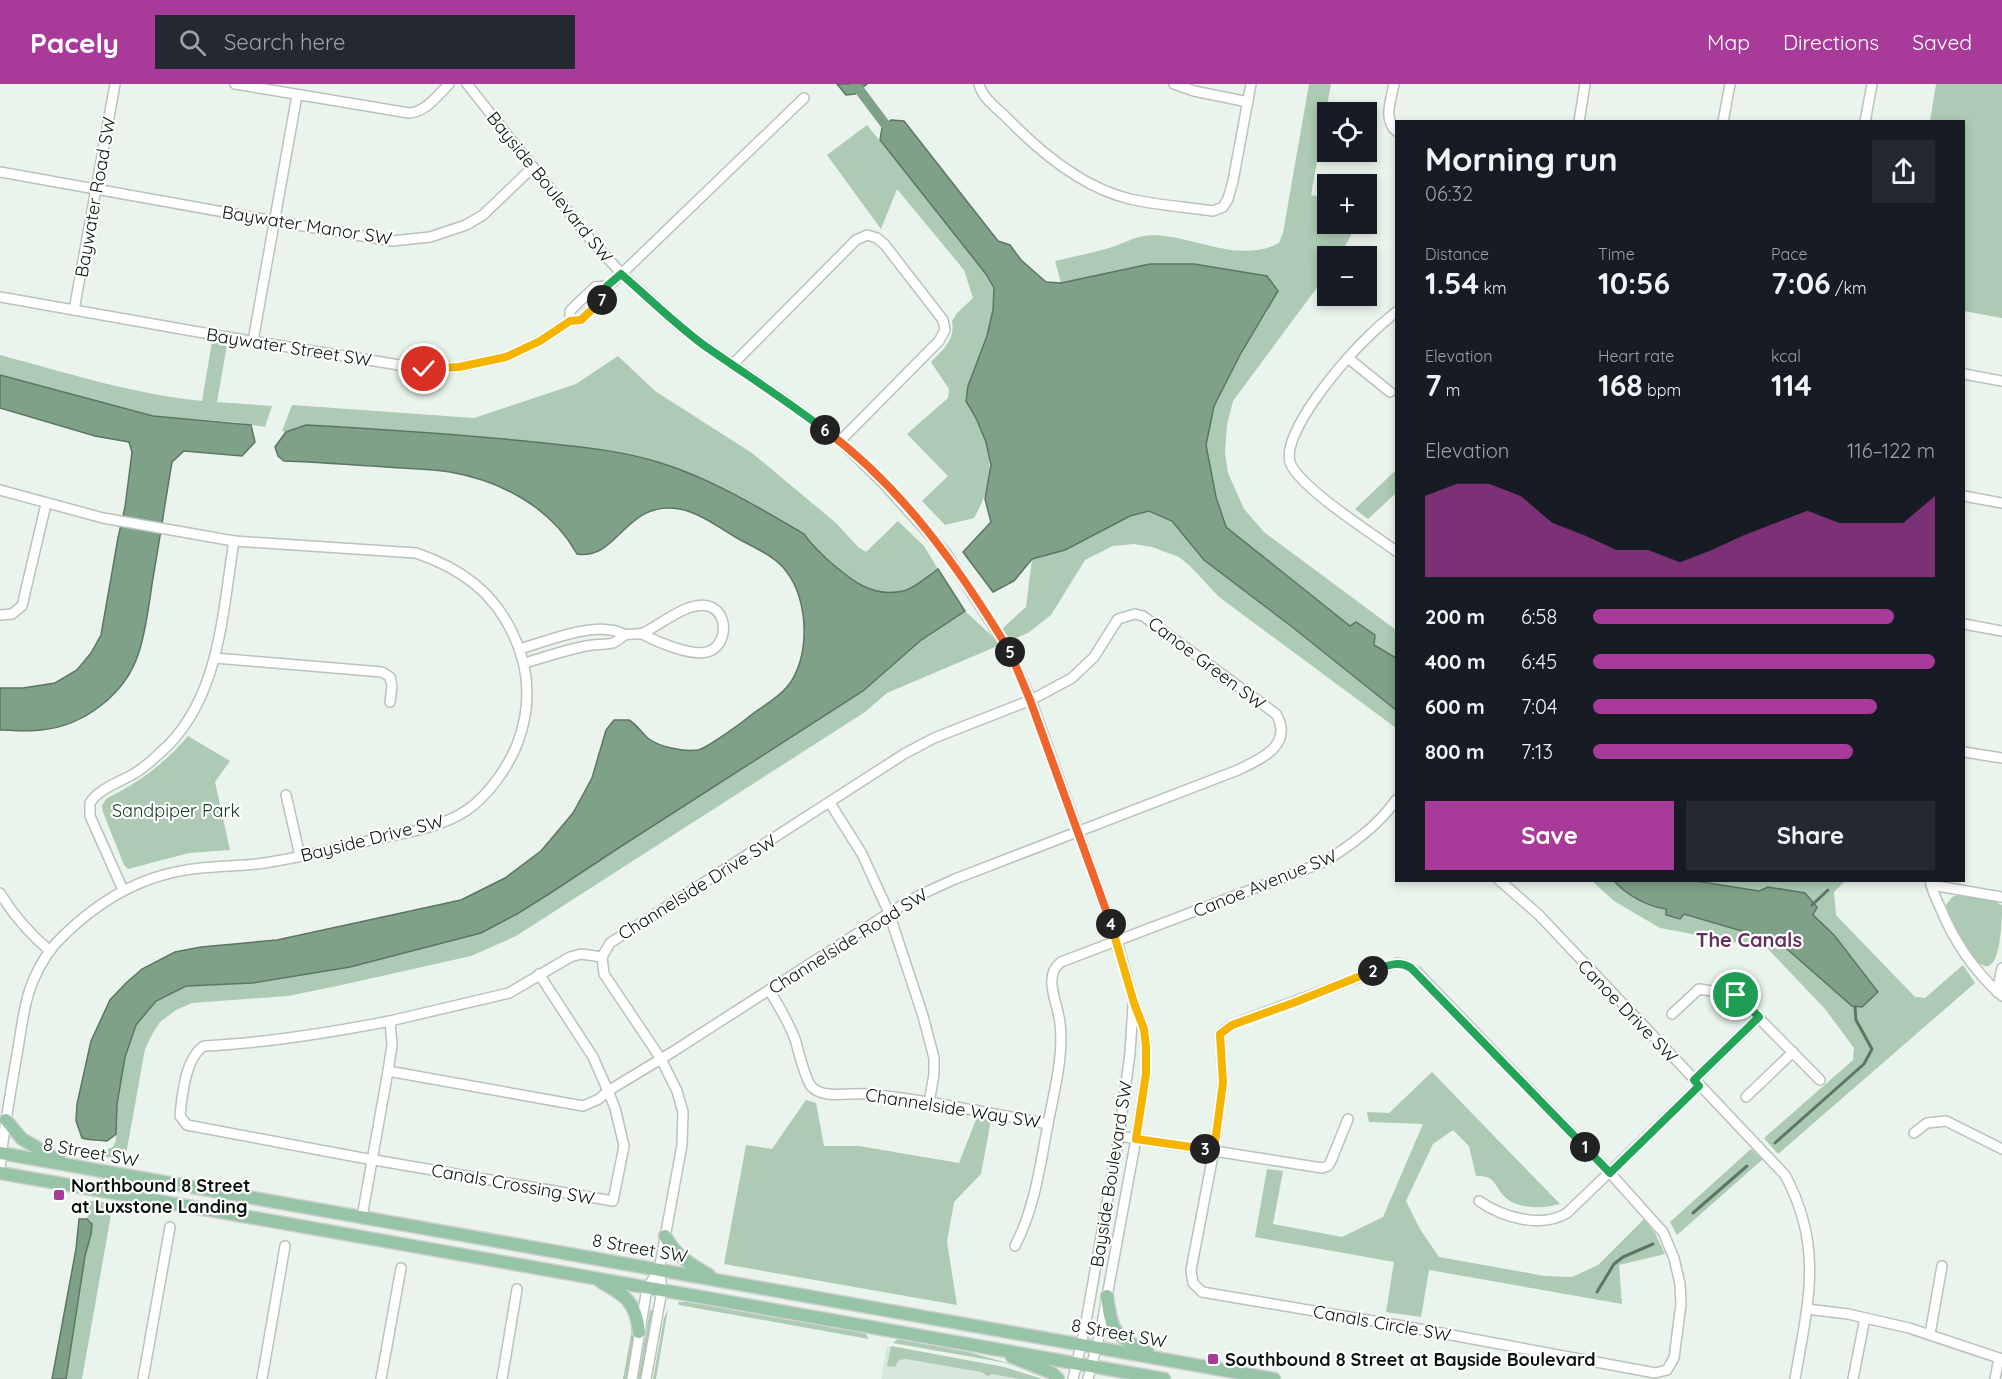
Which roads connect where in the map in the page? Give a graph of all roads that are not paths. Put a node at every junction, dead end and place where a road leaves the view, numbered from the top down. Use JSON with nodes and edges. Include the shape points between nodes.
{"nodes":[{"id":1,"x":115,"y":84,"type":"edge"},
{"id":2,"x":235,"y":84,"type":"edge"},
{"id":3,"x":449,"y":84,"type":"edge"},
{"id":4,"x":467,"y":84,"type":"edge"},
{"id":5,"x":979,"y":84,"type":"edge"},
{"id":6,"x":1174,"y":84,"type":"edge"},
{"id":7,"x":1251,"y":84,"type":"edge"},
{"id":8,"x":1394,"y":84,"type":"edge"},
{"id":9,"x":1585,"y":84,"type":"edge"},
{"id":10,"x":1730,"y":84,"type":"edge"},
{"id":11,"x":1872,"y":84,"type":"edge"},
{"id":12,"x":297,"y":95,"type":"junction"},
{"id":13,"x":804,"y":98,"type":"dead end"},
{"id":14,"x":1248,"y":102,"type":"junction"},
{"id":15,"x":1579,"y":120,"type":"edge"},
{"id":16,"x":1723,"y":120,"type":"edge"},
{"id":17,"x":1865,"y":120,"type":"edge"},
{"id":18,"x":1395,"y":131,"type":"edge"},
{"id":19,"x":532,"y":167,"type":"junction"},
{"id":20,"x":0,"y":172,"type":"edge"},
{"id":21,"x":96,"y":188,"type":"junction"},
{"id":22,"x":274,"y":222,"type":"junction"},
{"id":23,"x":621,"y":274,"type":"junction"},
{"id":24,"x":607,"y":286,"type":"junction"},
{"id":25,"x":0,"y":297,"type":"edge"},
{"id":26,"x":74,"y":310,"type":"junction"},
{"id":27,"x":1395,"y":313,"type":"edge"},
{"id":28,"x":570,"y":321,"type":"junction"},
{"id":29,"x":253,"y":341,"type":"junction"},
{"id":30,"x":1348,"y":358,"type":"junction"},
{"id":31,"x":734,"y":364,"type":"junction"},
{"id":32,"x":1965,"y":375,"type":"edge"},
{"id":33,"x":2002,"y":381,"type":"edge"},
{"id":34,"x":1390,"y":392,"type":"dead end"},
{"id":35,"x":840,"y":441,"type":"junction"},
{"id":36,"x":0,"y":490,"type":"edge"},
{"id":37,"x":1965,"y":496,"type":"edge"},
{"id":38,"x":2002,"y":503,"type":"edge"},
{"id":39,"x":46,"y":504,"type":"junction"},
{"id":40,"x":234,"y":541,"type":"junction"},
{"id":41,"x":1395,"y":550,"type":"edge"},
{"id":42,"x":0,"y":615,"type":"edge"},
{"id":43,"x":1965,"y":624,"type":"edge"},
{"id":44,"x":2002,"y":631,"type":"edge"},
{"id":45,"x":642,"y":634,"type":"junction"},
{"id":46,"x":625,"y":635,"type":"junction"},
{"id":47,"x":520,"y":649,"type":"junction"},
{"id":48,"x":215,"y":658,"type":"junction"},
{"id":49,"x":525,"y":663,"type":"junction"},
{"id":50,"x":1030,"y":700,"type":"junction"},
{"id":51,"x":390,"y":702,"type":"dead end"},
{"id":52,"x":1965,"y":752,"type":"edge"},
{"id":53,"x":2002,"y":758,"type":"edge"},
{"id":54,"x":286,"y":795,"type":"dead end"},
{"id":55,"x":830,"y":803,"type":"junction"},
{"id":56,"x":1395,"y":804,"type":"edge"},
{"id":57,"x":1078,"y":831,"type":"junction"},
{"id":58,"x":300,"y":856,"type":"junction"},
{"id":59,"x":1501,"y":882,"type":"edge"},
{"id":60,"x":1931,"y":883,"type":"edge"},
{"id":61,"x":123,"y":890,"type":"junction"},
{"id":62,"x":0,"y":893,"type":"edge"},
{"id":63,"x":2002,"y":897,"type":"edge"},
{"id":64,"x":889,"y":913,"type":"junction"},
{"id":65,"x":1117,"y":941,"type":"junction"},
{"id":66,"x":50,"y":951,"type":"junction"},
{"id":67,"x":602,"y":957,"type":"junction"},
{"id":68,"x":2002,"y":968,"type":"edge"},
{"id":69,"x":538,"y":974,"type":"junction"},
{"id":70,"x":769,"y":990,"type":"junction"},
{"id":71,"x":2000,"y":994,"type":"edge"},
{"id":72,"x":1134,"y":1003,"type":"junction"},
{"id":73,"x":1672,"y":1014,"type":"dead end"},
{"id":74,"x":1759,"y":1017,"type":"junction"},
{"id":75,"x":390,"y":1021,"type":"junction"},
{"id":76,"x":1793,"y":1052,"type":"junction"},
{"id":77,"x":661,"y":1059,"type":"junction"},
{"id":78,"x":388,"y":1071,"type":"junction"},
{"id":79,"x":1820,"y":1080,"type":"dead end"},
{"id":80,"x":1696,"y":1083,"type":"junction"},
{"id":81,"x":608,"y":1091,"type":"junction"},
{"id":82,"x":1746,"y":1097,"type":"dead end"},
{"id":83,"x":929,"y":1103,"type":"junction"},
{"id":84,"x":1348,"y":1119,"type":"dead end"},
{"id":85,"x":6,"y":1120,"type":"junction"},
{"id":86,"x":1048,"y":1124,"type":"junction"},
{"id":87,"x":1914,"y":1133,"type":"dead end"},
{"id":88,"x":1119,"y":1136,"type":"junction"},
{"id":89,"x":1136,"y":1139,"type":"junction"},
{"id":90,"x":2002,"y":1149,"type":"edge"},
{"id":91,"x":1214,"y":1150,"type":"junction"},
{"id":92,"x":1,"y":1154,"type":"edge"},
{"id":93,"x":372,"y":1160,"type":"junction"},
{"id":94,"x":69,"y":1166,"type":"junction"},
{"id":95,"x":0,"y":1171,"type":"edge"},
{"id":96,"x":1610,"y":1173,"type":"junction"},
{"id":97,"x":1479,"y":1201,"type":"dead end"},
{"id":98,"x":362,"y":1217,"type":"junction"},
{"id":99,"x":170,"y":1227,"type":"dead end"},
{"id":100,"x":665,"y":1236,"type":"junction"},
{"id":101,"x":285,"y":1246,"type":"dead end"},
{"id":102,"x":1015,"y":1246,"type":"dead end"},
{"id":103,"x":1942,"y":1266,"type":"dead end"},
{"id":104,"x":401,"y":1268,"type":"dead end"},
{"id":105,"x":659,"y":1270,"type":"junction"},
{"id":106,"x":583,"y":1276,"type":"junction"},
{"id":107,"x":721,"y":1281,"type":"junction"},
{"id":108,"x":647,"y":1288,"type":"junction"},
{"id":109,"x":518,"y":1289,"type":"dead end"},
{"id":110,"x":662,"y":1290,"type":"junction"},
{"id":111,"x":1107,"y":1296,"type":"junction"},
{"id":112,"x":1807,"y":1309,"type":"junction"},
{"id":113,"x":1865,"y":1318,"type":"junction"},
{"id":114,"x":639,"y":1332,"type":"junction"},
{"id":115,"x":1930,"y":1334,"type":"junction"},
{"id":116,"x":1081,"y":1344,"type":"junction"},
{"id":117,"x":1096,"y":1347,"type":"junction"},
{"id":118,"x":991,"y":1348,"type":"junction"},
{"id":119,"x":1155,"y":1357,"type":"junction"},
{"id":120,"x":2000,"y":1359,"type":"edge"},
{"id":121,"x":1077,"y":1363,"type":"junction"},
{"id":122,"x":1091,"y":1366,"type":"junction"},
{"id":123,"x":143,"y":1379,"type":"edge"},
{"id":124,"x":262,"y":1379,"type":"edge"},
{"id":125,"x":381,"y":1379,"type":"edge"},
{"id":126,"x":502,"y":1379,"type":"edge"},
{"id":127,"x":632,"y":1379,"type":"edge"},
{"id":128,"x":646,"y":1379,"type":"edge"},
{"id":129,"x":1058,"y":1379,"type":"edge"},
{"id":130,"x":1073,"y":1379,"type":"edge"},
{"id":131,"x":1088,"y":1379,"type":"edge"},
{"id":132,"x":1164,"y":1379,"type":"edge"},
{"id":133,"x":1274,"y":1379,"type":"edge"},
{"id":134,"x":1795,"y":1379,"type":"edge"},
{"id":135,"x":1853,"y":1379,"type":"edge"},
{"id":136,"x":1995,"y":1379,"type":"edge"}],
"edges":[{"from":1,"to":21,"type":"street","name":"Baywater Road SW"},
{"from":2,"to":12,"type":"street"},
{"from":3,"to":12,"type":"street","via":[[415,113]]},
{"from":4,"to":19,"type":"street","name":"Bayside Boulevard SW"},
{"from":5,"to":14,"type":"street","via":[[983,94],[1025,136],[1090,184],[1129,199],[1213,211],[1223,207],[1231,190]]},
{"from":6,"to":14,"type":"street"},
{"from":7,"to":14,"type":"street"},
{"from":8,"to":18,"type":"street","via":[[1388,115]]},
{"from":9,"to":15,"type":"street"},
{"from":10,"to":16,"type":"street"},
{"from":11,"to":17,"type":"street"},
{"from":12,"to":22,"type":"street"},
{"from":13,"to":23,"type":"street","name":"Baywater Street SW"},
{"from":19,"to":22,"type":"street","name":"Baywater Manor SW","via":[[483,215],[430,237],[392,241]]},
{"from":19,"to":23,"type":"street","name":"Bayside Boulevard SW"},
{"from":20,"to":21,"type":"street","name":"Baywater Manor SW"},
{"from":21,"to":22,"type":"street","name":"Baywater Manor SW"},
{"from":21,"to":26,"type":"street","name":"Baywater Road SW"},
{"from":22,"to":29,"type":"street"},
{"from":23,"to":24,"type":"street","name":"Baywater Street SW"},
{"from":23,"to":31,"type":"street","name":"Bayside Boulevard SW","via":[[677,324]]},
{"from":24,"to":28,"type":"street","name":"Baywater Street SW","via":[[603,299],[589,314]]},
{"from":24,"to":28,"type":"street","name":"Baywater Street SW","via":[[595,287],[578,303],[570,311]]},
{"from":25,"to":26,"type":"street","name":"Baywater Street SW"},
{"from":26,"to":29,"type":"street","name":"Baywater Street SW"},
{"from":27,"to":30,"type":"street"},
{"from":28,"to":29,"type":"street","name":"Baywater Street SW","via":[[506,357],[459,367],[424,369]]},
{"from":30,"to":34,"type":"street"},
{"from":30,"to":41,"type":"street","via":[[1303,416],[1293,436],[1290,463],[1305,482]]},
{"from":31,"to":35,"type":"street","name":"Bayside Boulevard SW"},
{"from":31,"to":35,"type":"street","via":[[856,240],[867,235],[877,238],[943,320],[945,330],[939,341]]},
{"from":32,"to":33,"type":"street"},
{"from":35,"to":50,"type":"street","name":"Bayside Boulevard SW","via":[[946,553],[1010,651]]},
{"from":36,"to":39,"type":"street","name":"Bayside Drive SW"},
{"from":37,"to":38,"type":"street"},
{"from":39,"to":40,"type":"street","name":"Bayside Drive SW"},
{"from":39,"to":42,"type":"street","via":[[22,606],[12,614]]},
{"from":40,"to":47,"type":"street","name":"Bayside Drive SW","via":[[380,549],[416,553],[442,562],[468,577],[489,597]]},
{"from":40,"to":48,"type":"street"},
{"from":43,"to":44,"type":"street"},
{"from":45,"to":45,"type":"street","via":[[692,652],[708,652],[719,644],[724,632],[723,618],[714,608],[701,605],[684,610]]},
{"from":45,"to":46,"type":"street"},
{"from":46,"to":47,"type":"street","via":[[615,629],[589,630]]},
{"from":46,"to":49,"type":"street","via":[[614,643]]},
{"from":47,"to":49,"type":"street","name":"Bayside Drive SW"},
{"from":48,"to":51,"type":"street","via":[[382,672],[390,677]]},
{"from":48,"to":61,"type":"street","via":[[202,697],[163,751],[100,792],[90,803],[90,816]]},
{"from":49,"to":58,"type":"street","name":"Bayside Drive SW","via":[[528,688],[523,727],[513,754],[495,782],[468,810],[437,825]]},
{"from":50,"to":55,"type":"street","name":"Channelside Drive SW","via":[[934,738]]},
{"from":50,"to":57,"type":"street","name":"Bayside Boulevard SW"},
{"from":50,"to":57,"type":"street","name":"Canoe Green SW","via":[[1072,678],[1094,657],[1118,619],[1135,614],[1153,623],[1276,714],[1281,722],[1275,748],[1258,760]]},
{"from":52,"to":53,"type":"street"},
{"from":54,"to":58,"type":"street"},
{"from":55,"to":64,"type":"street","via":[[862,854]]},
{"from":55,"to":67,"type":"street","name":"Channelside Drive SW","via":[[610,942]]},
{"from":56,"to":65,"type":"street","name":"Canoe Avenue SW","via":[[1348,848],[1324,862]]},
{"from":57,"to":64,"type":"street","name":"Channelside Road SW","via":[[955,879]]},
{"from":57,"to":65,"type":"street","name":"Bayside Boulevard SW"},
{"from":58,"to":61,"type":"street","name":"Bayside Drive SW","via":[[258,864],[195,868]]},
{"from":59,"to":80,"type":"street","name":"Canoe Drive SW","via":[[1538,914]]},
{"from":60,"to":63,"type":"street"},
{"from":60,"to":71,"type":"street","via":[[1946,922],[1966,957]]},
{"from":61,"to":66,"type":"street","name":"Bayside Drive SW","via":[[82,919]]},
{"from":62,"to":66,"type":"street","via":[[30,934]]},
{"from":64,"to":70,"type":"street","name":"Channelside Road SW"},
{"from":64,"to":83,"type":"street","via":[[932,1046],[934,1074]]},
{"from":65,"to":72,"type":"street","name":"Bayside Boulevard SW"},
{"from":65,"to":86,"type":"street","name":"Channelside Way SW","via":[[1061,962],[1052,970],[1061,1038]]},
{"from":66,"to":85,"type":"street","name":"Bayside Drive SW","via":[[33,981],[24,1010]]},
{"from":67,"to":69,"type":"street","name":"Canals Crossing SW","via":[[581,954]]},
{"from":67,"to":77,"type":"street","name":"Channelside Drive SW","via":[[604,974]]},
{"from":68,"to":71,"type":"street"},
{"from":69,"to":75,"type":"street","name":"Canals Crossing SW","via":[[509,993]]},
{"from":69,"to":81,"type":"street","name":"Canals Crossing SW","via":[[593,1057]]},
{"from":70,"to":77,"type":"street","name":"Channelside Road SW"},
{"from":70,"to":83,"type":"street","name":"Channelside Way SW","via":[[794,1035],[808,1081],[815,1090]]},
{"from":72,"to":88,"type":"street","name":"Bayside Boulevard SW"},
{"from":72,"to":89,"type":"street","name":"Bayside Boulevard SW","via":[[1146,1047]]},
{"from":73,"to":74,"type":"street","via":[[1699,989],[1736,995]]},
{"from":74,"to":76,"type":"street"},
{"from":74,"to":80,"type":"street"},
{"from":75,"to":78,"type":"street"},
{"from":75,"to":93,"type":"street","name":"Canals Crossing SW","via":[[255,1044],[204,1046],[197,1050],[183,1083],[180,1116],[187,1125]]},
{"from":76,"to":79,"type":"street"},
{"from":76,"to":82,"type":"street"},
{"from":77,"to":81,"type":"street"},
{"from":77,"to":100,"type":"street","name":"Channelside Drive SW","via":[[683,1112],[682,1145]]},
{"from":78,"to":81,"type":"street","via":[[583,1106]]},
{"from":78,"to":93,"type":"street"},
{"from":80,"to":96,"type":"street"},
{"from":80,"to":112,"type":"street","name":"Canoe Drive SW","via":[[1785,1175],[1796,1195],[1810,1255]]},
{"from":81,"to":93,"type":"street","name":"Canals Crossing SW","via":[[624,1146],[614,1201]]},
{"from":83,"to":86,"type":"street","name":"Channelside Way SW"},
{"from":84,"to":91,"type":"street","via":[[1331,1161],[1322,1168]]},
{"from":85,"to":92,"type":"street","name":"Bayside Drive SW"},
{"from":85,"to":94,"type":"main road","via":[[27,1143]]},
{"from":86,"to":102,"type":"street","via":[[1032,1204]]},
{"from":87,"to":90,"type":"street","via":[[1927,1123],[1946,1121]]},
{"from":88,"to":89,"type":"street"},
{"from":88,"to":116,"type":"street","name":"Bayside Boulevard SW"},
{"from":89,"to":91,"type":"street"},
{"from":89,"to":111,"type":"street","name":"Bayside Boulevard SW"},
{"from":91,"to":96,"type":"street","name":"Canals Circle SW","via":[[1223,1083],[1220,1034],[1232,1025],[1402,963],[1417,972]]},
{"from":91,"to":96,"type":"street","name":"Canals Circle SW","via":[[1191,1270],[1193,1283],[1202,1292],[1661,1373],[1674,1359],[1679,1325],[1680,1284],[1674,1258],[1663,1232]]},
{"from":92,"to":94,"type":"main road","name":"8 Street SW"},
{"from":92,"to":95,"type":"street","name":"Bayside Drive SW"},
{"from":93,"to":98,"type":"street"},
{"from":94,"to":98,"type":"main road","name":"8 Street SW"},
{"from":95,"to":106,"type":"main road","name":"8 Street SW"},
{"from":96,"to":97,"type":"street","via":[[1567,1213],[1550,1220],[1502,1214]]},
{"from":98,"to":105,"type":"main road","name":"8 Street SW"},
{"from":99,"to":123,"type":"street"},
{"from":100,"to":105,"type":"street","name":"Channelside Drive SW"},
{"from":100,"to":107,"type":"main road","via":[[681,1259]]},
{"from":101,"to":124,"type":"street"},
{"from":103,"to":115,"type":"street"},
{"from":104,"to":125,"type":"street"},
{"from":105,"to":107,"type":"main road","name":"8 Street SW"},
{"from":105,"to":108,"type":"street"},
{"from":105,"to":110,"type":"street"},
{"from":106,"to":108,"type":"main road","name":"8 Street SW"},
{"from":106,"to":114,"type":"main road","via":[[632,1302]]},
{"from":107,"to":116,"type":"main road","name":"8 Street SW"},
{"from":108,"to":110,"type":"main road","name":"8 Street SW"},
{"from":108,"to":114,"type":"street"},
{"from":109,"to":126,"type":"street"},
{"from":110,"to":118,"type":"main road","name":"8 Street SW"},
{"from":110,"to":128,"type":"street"},
{"from":111,"to":117,"type":"street","name":"Bayside Boulevard SW"},
{"from":111,"to":119,"type":"main road","via":[[1111,1322],[1118,1334]]},
{"from":112,"to":113,"type":"street"},
{"from":112,"to":134,"type":"street","name":"Canoe Drive SW"},
{"from":113,"to":115,"type":"street"},
{"from":113,"to":135,"type":"street"},
{"from":114,"to":127,"type":"street"},
{"from":115,"to":120,"type":"street"},
{"from":116,"to":117,"type":"main road","name":"8 Street SW"},
{"from":116,"to":121,"type":"street","name":"Bayside Boulevard SW"},
{"from":117,"to":119,"type":"main road","name":"8 Street SW"},
{"from":117,"to":122,"type":"street","name":"Bayside Boulevard SW"},
{"from":118,"to":121,"type":"main road","name":"8 Street SW"},
{"from":118,"to":129,"type":"main road"},
{"from":119,"to":133,"type":"main road","name":"8 Street SW"},
{"from":120,"to":136,"type":"street"},
{"from":121,"to":122,"type":"main road","name":"8 Street SW"},
{"from":121,"to":130,"type":"street","name":"Bayside Boulevard SW"},
{"from":122,"to":131,"type":"street","name":"Bayside Boulevard SW"},
{"from":122,"to":132,"type":"main road","name":"8 Street SW"}]}
